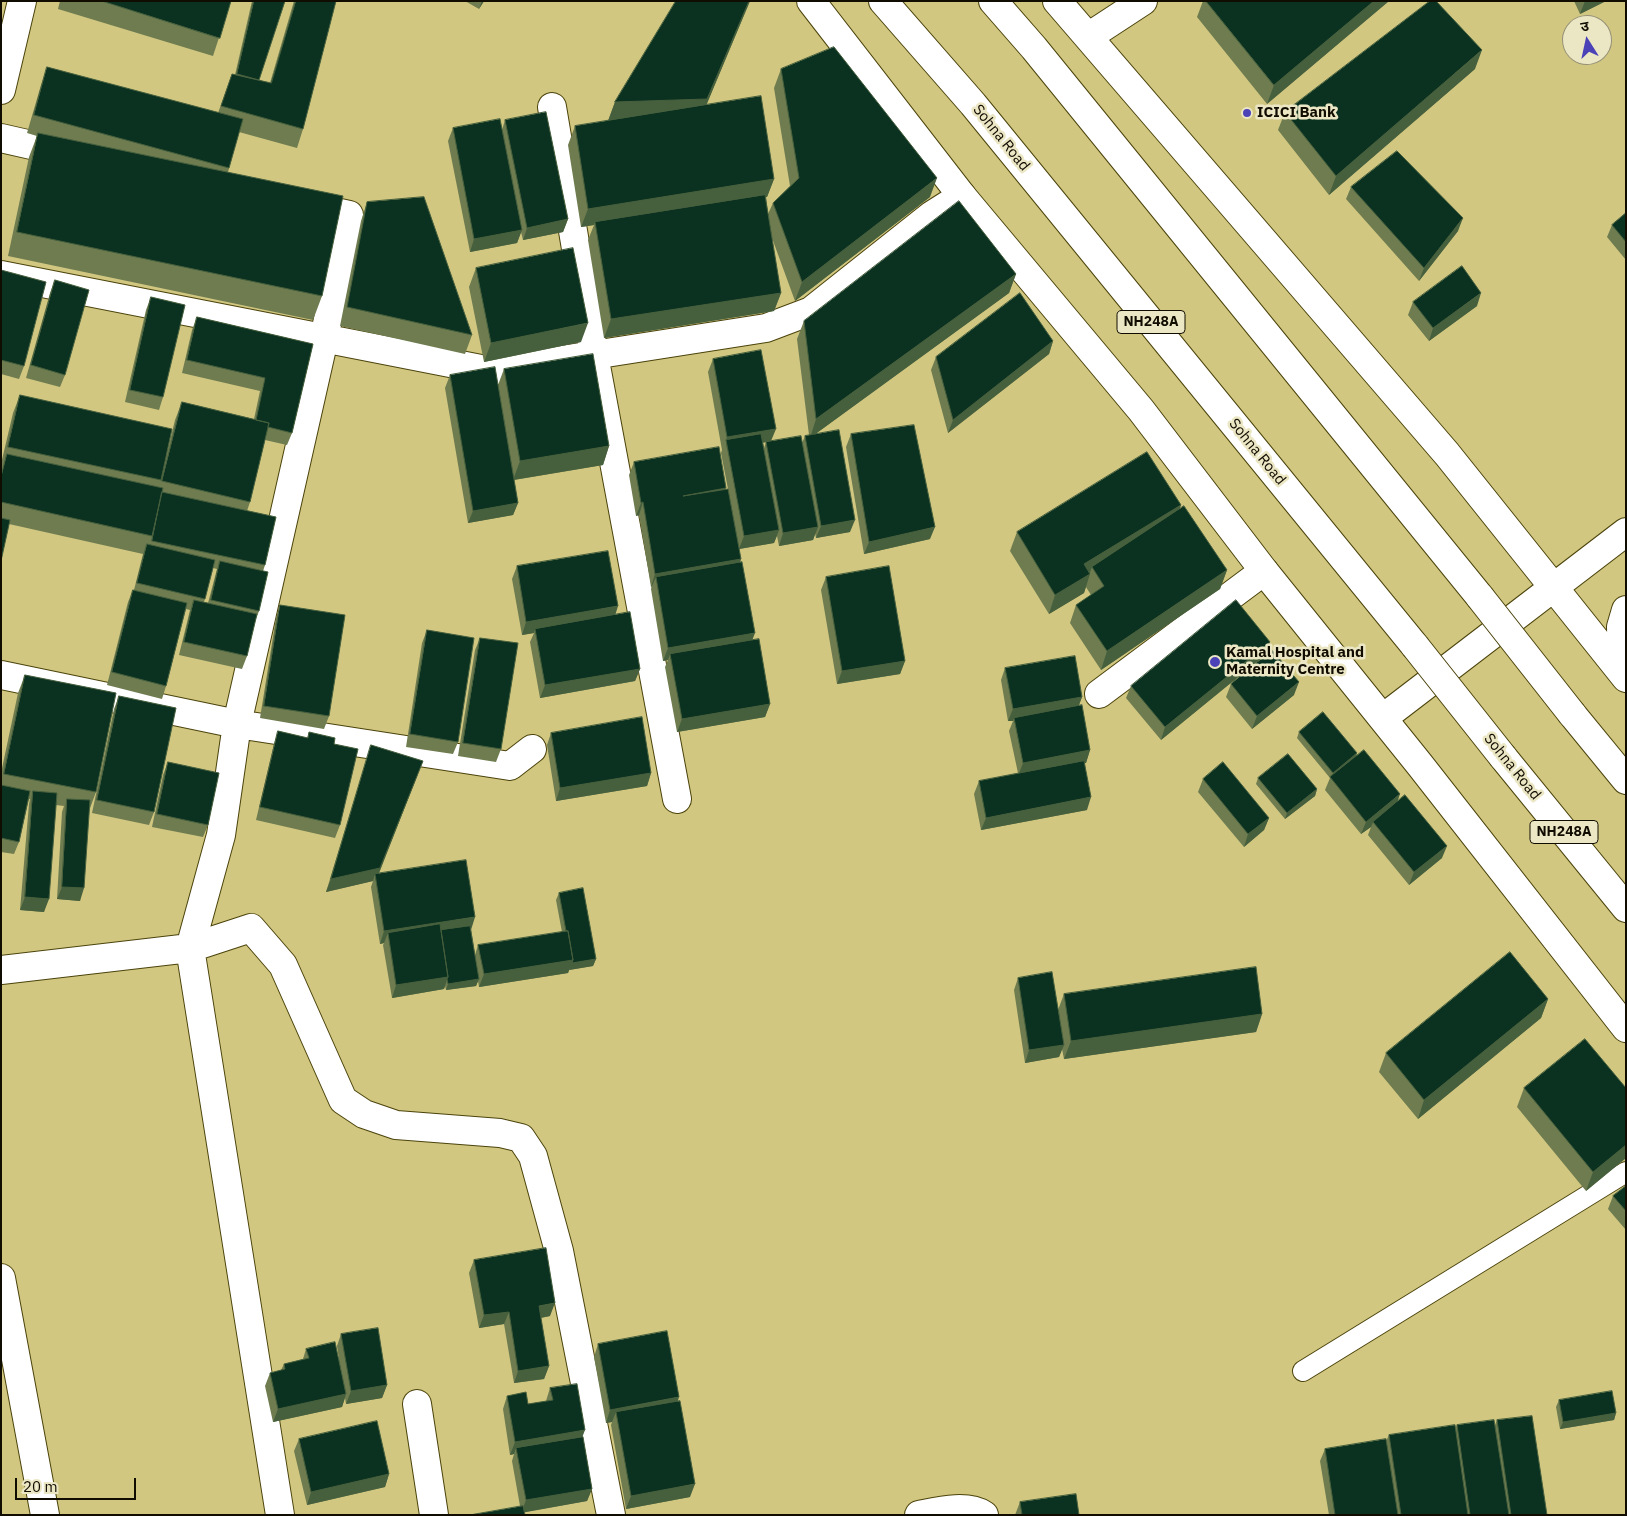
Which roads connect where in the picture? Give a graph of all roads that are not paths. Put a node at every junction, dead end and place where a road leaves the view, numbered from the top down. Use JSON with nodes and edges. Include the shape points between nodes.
{"nodes":[{"id":1,"x":811,"y":1,"type":"edge"},
{"id":2,"x":883,"y":1,"type":"edge"},
{"id":3,"x":993,"y":1,"type":"edge"},
{"id":4,"x":1057,"y":1,"type":"edge"},
{"id":5,"x":1143,"y":1,"type":"edge"},
{"id":6,"x":19,"y":2,"type":"edge"},
{"id":7,"x":1088,"y":37,"type":"junction"},
{"id":8,"x":1,"y":90,"type":"edge"},
{"id":9,"x":552,"y":107,"type":"dead end"},
{"id":10,"x":1,"y":138,"type":"edge"},
{"id":11,"x":98,"y":160,"type":"edge"},
{"id":12,"x":962,"y":196,"type":"junction"},
{"id":13,"x":281,"y":200,"type":"edge"},
{"id":14,"x":1,"y":275,"type":"edge"},
{"id":15,"x":324,"y":339,"type":"junction"},
{"id":16,"x":594,"y":354,"type":"junction"},
{"id":17,"x":1626,"y":532,"type":"edge"},
{"id":18,"x":1264,"y":570,"type":"junction"},
{"id":19,"x":1554,"y":588,"type":"junction"},
{"id":20,"x":1626,"y":610,"type":"edge"},
{"id":21,"x":1,"y":675,"type":"edge"},
{"id":22,"x":1624,"y":675,"type":"edge"},
{"id":23,"x":1099,"y":694,"type":"dead end"},
{"id":24,"x":1383,"y":718,"type":"junction"},
{"id":25,"x":237,"y":724,"type":"junction"},
{"id":26,"x":532,"y":749,"type":"dead end"},
{"id":27,"x":1626,"y":780,"type":"edge"},
{"id":28,"x":677,"y":799,"type":"dead end"},
{"id":29,"x":1626,"y":908,"type":"edge"},
{"id":30,"x":190,"y":948,"type":"junction"},
{"id":31,"x":1,"y":970,"type":"edge"},
{"id":32,"x":1626,"y":1028,"type":"edge"},
{"id":33,"x":1626,"y":1172,"type":"edge"},
{"id":34,"x":1,"y":1278,"type":"edge"},
{"id":35,"x":1303,"y":1371,"type":"dead end"},
{"id":36,"x":417,"y":1404,"type":"dead end"},
{"id":37,"x":46,"y":1515,"type":"edge"},
{"id":38,"x":280,"y":1515,"type":"edge"},
{"id":39,"x":434,"y":1515,"type":"edge"},
{"id":40,"x":611,"y":1515,"type":"edge"},
{"id":41,"x":919,"y":1515,"type":"edge"},
{"id":42,"x":984,"y":1515,"type":"edge"}],
"edges":[{"from":1,"to":12,"type":"main road"},
{"from":2,"to":29,"type":"main road","name":"Sohna Road","number":"NH248A","bridge":true,"via":[[973,104]]},
{"from":3,"to":27,"type":"main road","bridge":true},
{"from":4,"to":7,"type":"main road"},
{"from":5,"to":7,"type":"main road"},
{"from":6,"to":8,"type":"main road"},
{"from":7,"to":19,"type":"main road","via":[[1447,454]]},
{"from":9,"to":16,"type":"main road"},
{"from":10,"to":11,"type":"main road"},
{"from":12,"to":16,"type":"main road","via":[[932,215],[811,311],[766,328]]},
{"from":12,"to":18,"type":"main road","via":[[1141,410]]},
{"from":13,"to":15,"type":"main road","via":[[349,215]]},
{"from":14,"to":15,"type":"main road"},
{"from":15,"to":16,"type":"main road","via":[[491,371]]},
{"from":15,"to":25,"type":"main road"},
{"from":16,"to":28,"type":"main road"},
{"from":17,"to":19,"type":"main road"},
{"from":18,"to":23,"type":"main road"},
{"from":18,"to":24,"type":"main road"},
{"from":19,"to":22,"type":"main road"},
{"from":19,"to":24,"type":"main road"},
{"from":20,"to":22,"type":"main road","via":[[1621,627]]},
{"from":21,"to":25,"type":"main road"},
{"from":24,"to":32,"type":"main road"},
{"from":25,"to":26,"type":"main road","via":[[510,766]]},
{"from":25,"to":30,"type":"main road","via":[[221,835]]},
{"from":30,"to":31,"type":"main road"},
{"from":30,"to":38,"type":"main road"},
{"from":30,"to":40,"type":"main road","via":[[251,928],[283,965],[343,1100],[364,1114],[396,1125],[500,1133],[520,1138],[533,1156],[558,1251]]},
{"from":33,"to":35,"type":"lane"},
{"from":34,"to":37,"type":"main road"},
{"from":36,"to":39,"type":"main road"},
{"from":41,"to":42,"type":"main road","via":[[976,1510]]}]}
